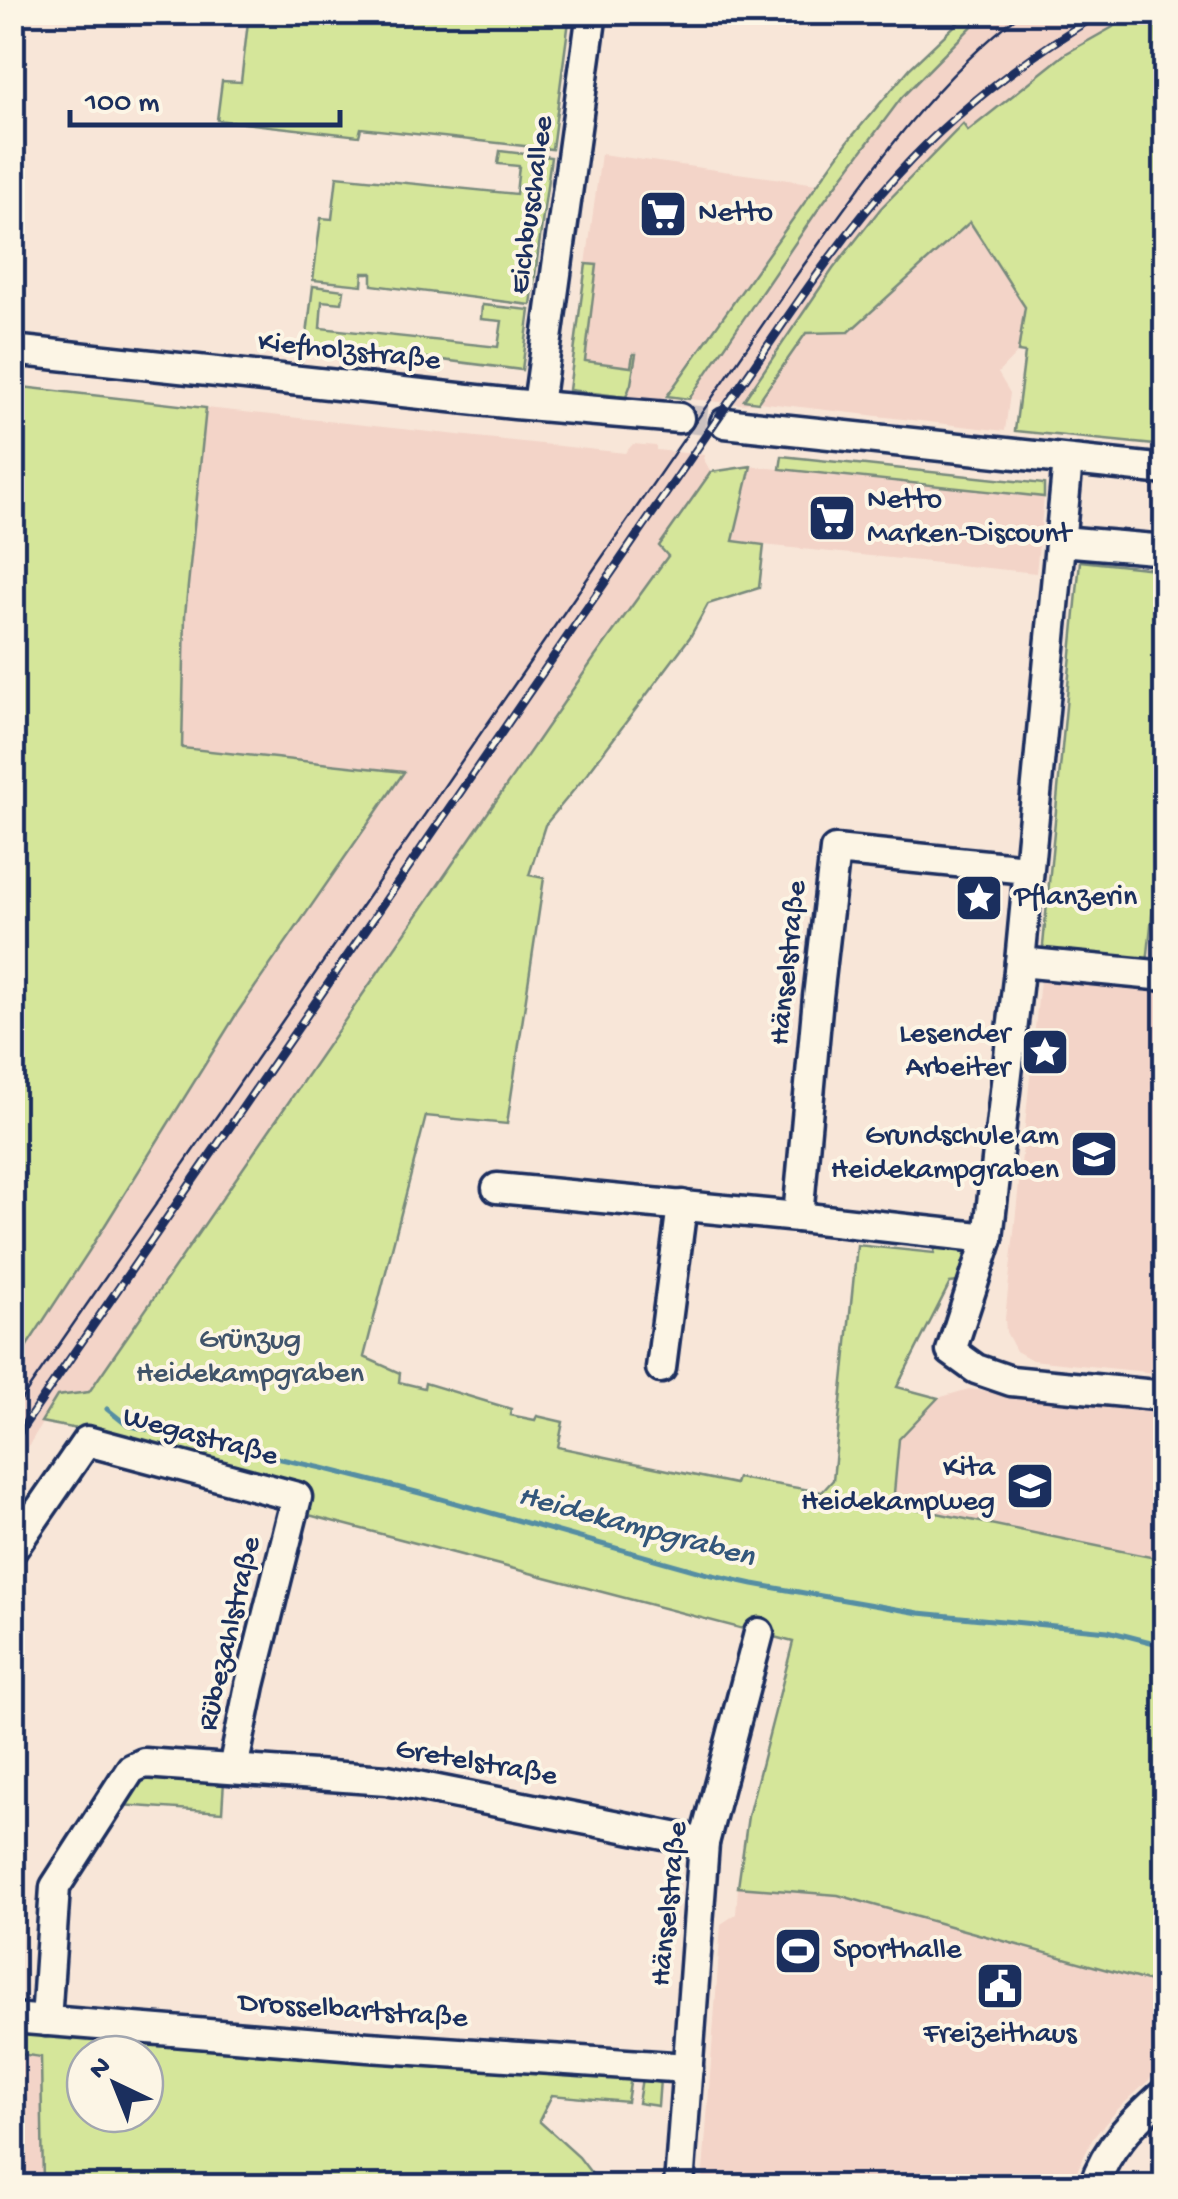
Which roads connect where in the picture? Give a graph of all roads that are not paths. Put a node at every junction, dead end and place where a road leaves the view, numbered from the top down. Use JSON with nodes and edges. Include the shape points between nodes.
{"nodes":[{"id":1,"x":592,"y":12,"type":"edge"},
{"id":2,"x":12,"y":350,"type":"edge"},
{"id":3,"x":538,"y":406,"type":"junction"},
{"id":4,"x":679,"y":418,"type":"tunnel mouth"},
{"id":5,"x":725,"y":422,"type":"tunnel mouth"},
{"id":6,"x":1068,"y":460,"type":"junction"},
{"id":7,"x":1166,"y":470,"type":"edge"},
{"id":8,"x":1061,"y":540,"type":"junction"},
{"id":9,"x":1166,"y":550,"type":"edge"},
{"id":10,"x":1028,"y":869,"type":"junction"},
{"id":11,"x":1020,"y":962,"type":"junction"},
{"id":12,"x":1166,"y":976,"type":"edge"},
{"id":13,"x":497,"y":1188,"type":"dead end"},
{"id":14,"x":682,"y":1205,"type":"junction"},
{"id":15,"x":798,"y":1217,"type":"junction"},
{"id":16,"x":988,"y":1238,"type":"junction"},
{"id":17,"x":661,"y":1368,"type":"dead end"},
{"id":18,"x":1166,"y":1396,"type":"edge"},
{"id":19,"x":297,"y":1497,"type":"joint"},
{"id":20,"x":12,"y":1550,"type":"edge"},
{"id":21,"x":759,"y":1632,"type":"dead end"},
{"id":22,"x":233,"y":1768,"type":"junction"},
{"id":23,"x":704,"y":1843,"type":"junction"},
{"id":24,"x":12,"y":2018,"type":"edge"},
{"id":25,"x":46,"y":2021,"type":"junction"},
{"id":26,"x":688,"y":2068,"type":"junction"},
{"id":27,"x":1166,"y":2092,"type":"edge"},
{"id":28,"x":678,"y":2186,"type":"edge"},
{"id":29,"x":1094,"y":2186,"type":"edge"}],
"edges":[{"from":1,"to":3,"type":"street","name":"Eichbuschallee"},
{"from":2,"to":3,"type":"street","name":"Kiefholzstraße"},
{"from":3,"to":4,"type":"street","name":"Kiefholzstraße"},
{"from":5,"to":6,"type":"street"},
{"from":6,"to":7,"type":"street"},
{"from":6,"to":8,"type":"street"},
{"from":8,"to":9,"type":"street"},
{"from":8,"to":10,"type":"street"},
{"from":10,"to":11,"type":"street"},
{"from":10,"to":15,"type":"street","name":"Hänselstraße","via":[[835,850]]},
{"from":11,"to":12,"type":"street"},
{"from":11,"to":16,"type":"street"},
{"from":13,"to":14,"type":"street"},
{"from":14,"to":15,"type":"street"},
{"from":14,"to":17,"type":"street"},
{"from":15,"to":16,"type":"street"},
{"from":16,"to":18,"type":"street","via":[[950,1351],[976,1370],[1012,1381]]},
{"from":19,"to":20,"type":"street","name":"Wegastraße","via":[[87,1441]]},
{"from":19,"to":22,"type":"street","name":"Rübezahlstraße"},
{"from":21,"to":23,"type":"street","name":"Hänselstraße"},
{"from":22,"to":23,"type":"street","name":"Gretelstraße","via":[[387,1780]]},
{"from":22,"to":25,"type":"street","name":"Rübezahlstraße","via":[[144,1763],[132,1769],[54,1887]]},
{"from":23,"to":26,"type":"street","name":"Hänselstraße"},
{"from":24,"to":25,"type":"street","name":"Drosselbartstraße"},
{"from":25,"to":26,"type":"street","name":"Drosselbartstraße"},
{"from":26,"to":28,"type":"street","name":"Hänselstraße"},
{"from":27,"to":29,"type":"street","via":[[1118,2140]]}]}
